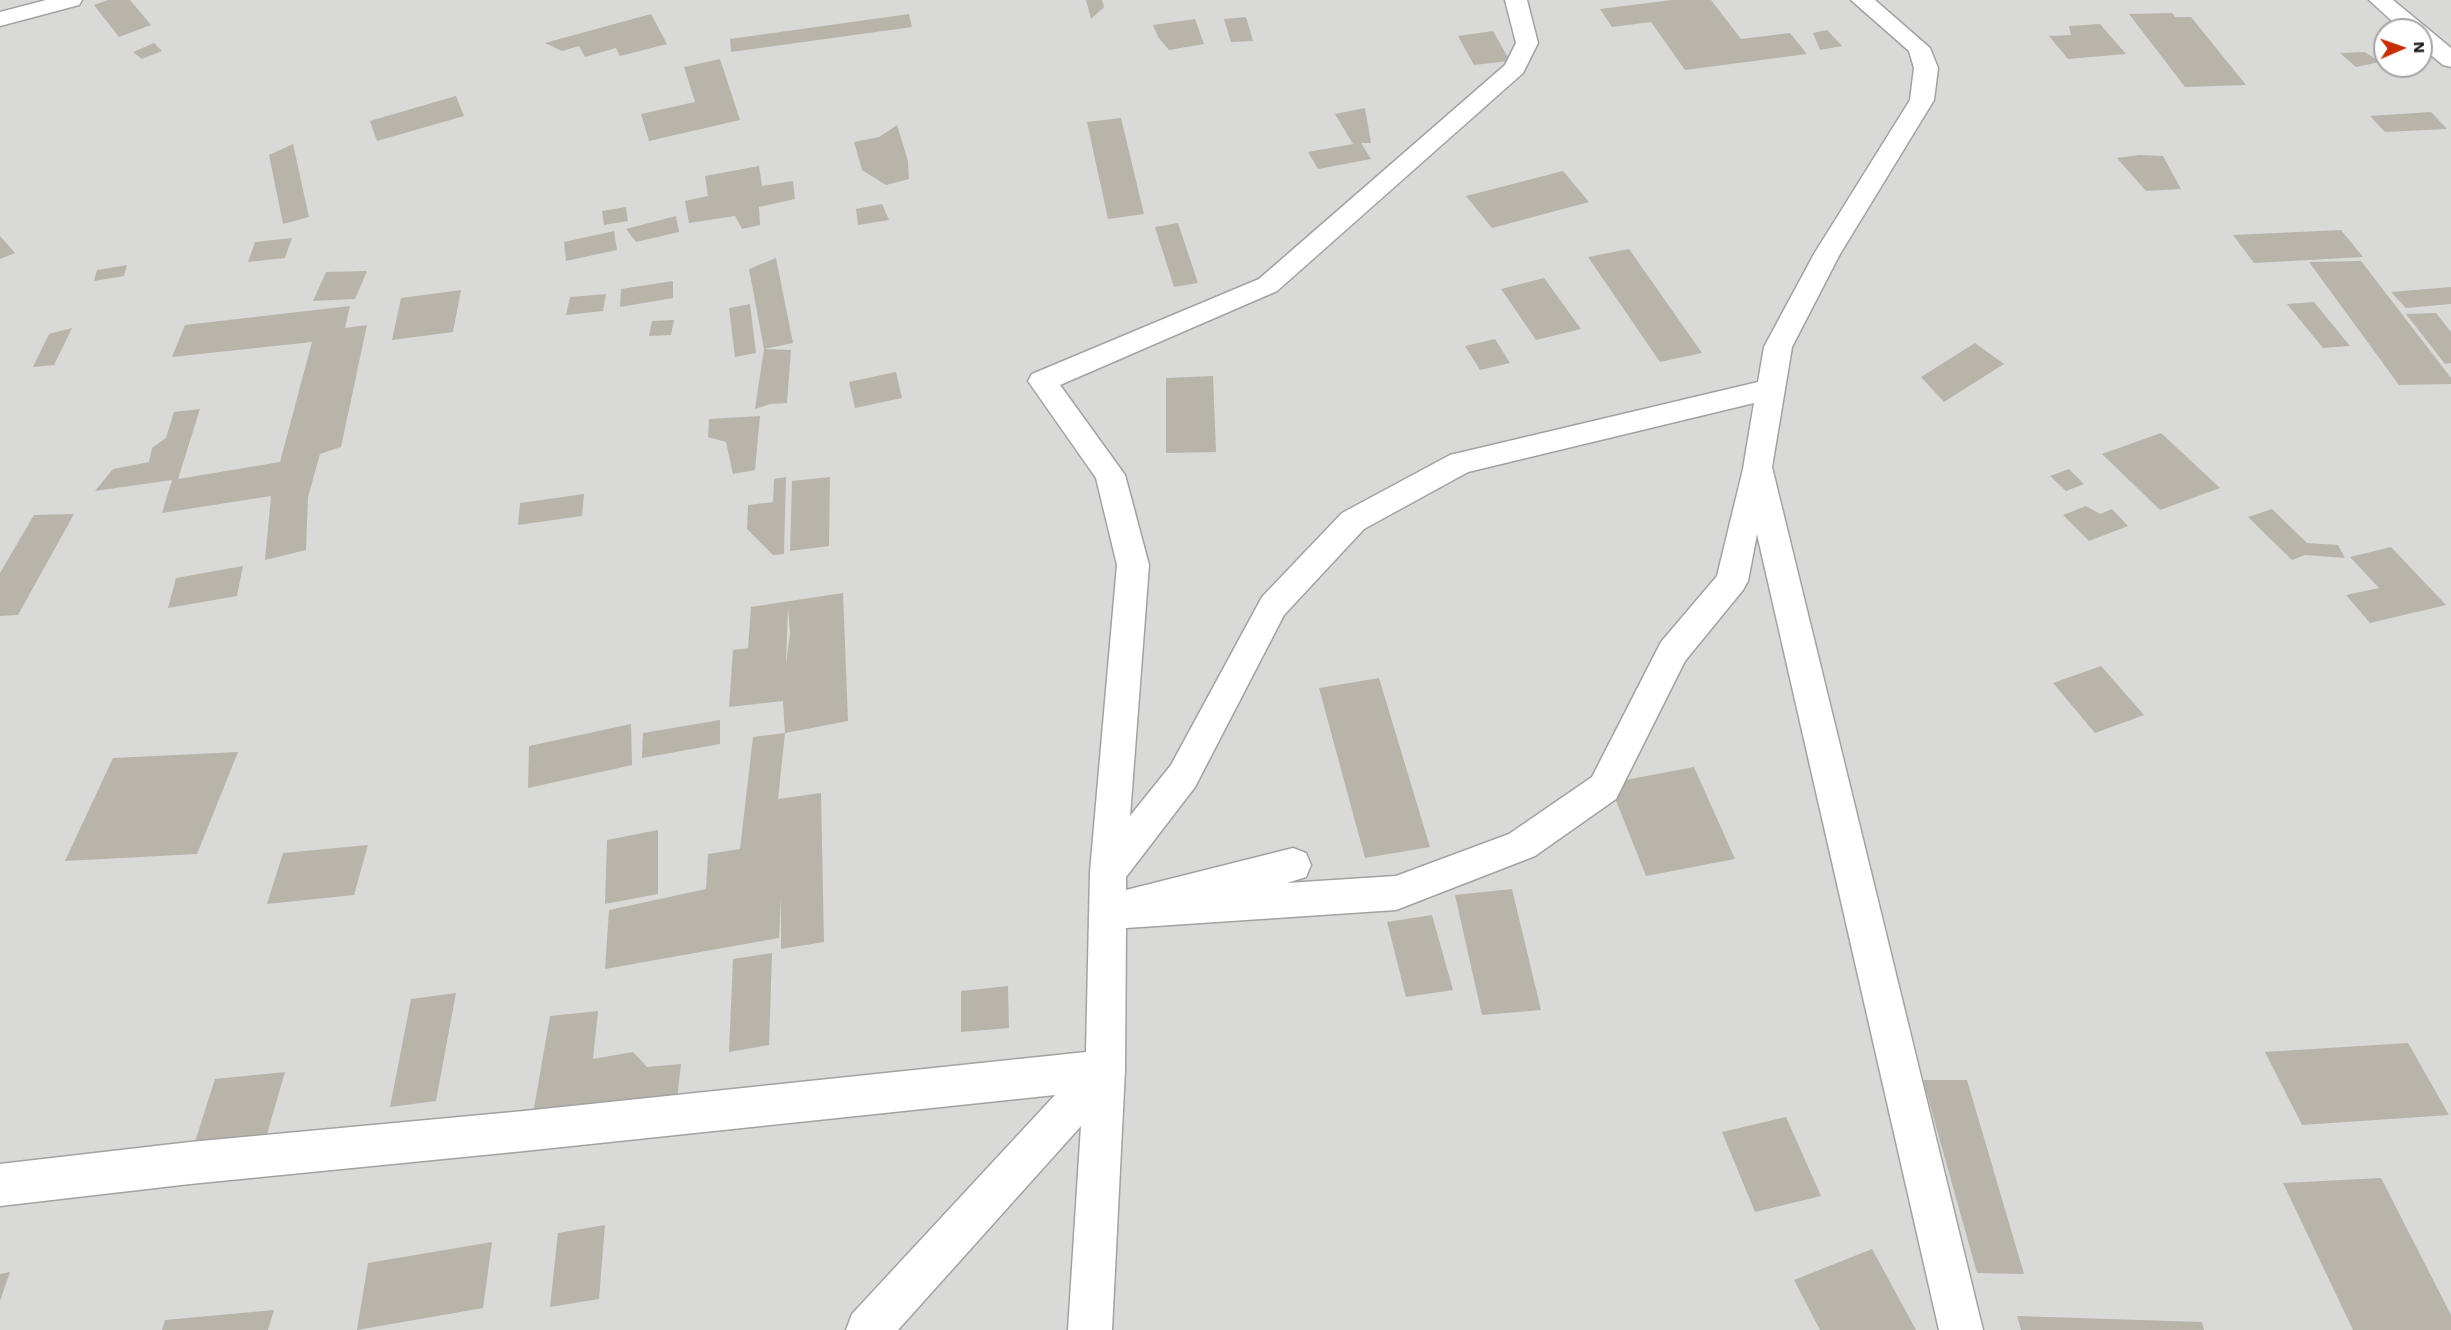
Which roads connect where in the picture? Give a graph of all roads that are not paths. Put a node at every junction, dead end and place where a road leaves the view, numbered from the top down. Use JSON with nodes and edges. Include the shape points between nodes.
{"nodes":[{"id":1,"x":71,"y":0,"type":"edge"},
{"id":2,"x":1516,"y":0,"type":"edge"},
{"id":3,"x":1862,"y":0,"type":"edge"},
{"id":4,"x":2380,"y":0,"type":"edge"},
{"id":5,"x":2401,"y":18,"type":"edge"},
{"id":6,"x":0,"y":19,"type":"edge"},
{"id":7,"x":2433,"y":45,"type":"edge"},
{"id":8,"x":2451,"y":60,"type":"edge"},
{"id":9,"x":1771,"y":389,"type":"junction"},
{"id":10,"x":1757,"y":467,"type":"junction"},
{"id":11,"x":1293,"y":866,"type":"dead end"},
{"id":12,"x":1108,"y":872,"type":"junction"},
{"id":13,"x":1107,"y":912,"type":"junction"},
{"id":14,"x":1105,"y":1070,"type":"junction"},
{"id":15,"x":0,"y":1185,"type":"edge"},
{"id":16,"x":868,"y":1330,"type":"edge"},
{"id":17,"x":1090,"y":1330,"type":"edge"},
{"id":18,"x":1961,"y":1330,"type":"edge"}],
"edges":[{"from":1,"to":6,"type":"street"},
{"from":2,"to":12,"type":"street","via":[[1527,43],[1515,68],[1268,285],[1042,381],[1110,475],[1133,566]]},
{"from":3,"to":9,"type":"street","via":[[1919,48],[1926,68],[1922,100],[1827,254],[1778,347]]},
{"from":4,"to":5,"type":"street"},
{"from":7,"to":8,"type":"street"},
{"from":9,"to":10,"type":"street"},
{"from":9,"to":12,"type":"street","via":[[1460,463],[1353,521],[1273,606],[1183,776]]},
{"from":10,"to":13,"type":"street","via":[[1732,581],[1673,652],[1604,788],[1522,845],[1396,893]]},
{"from":10,"to":18,"type":"street"},
{"from":11,"to":13,"type":"street"},
{"from":12,"to":13,"type":"street"},
{"from":13,"to":14,"type":"street"},
{"from":14,"to":15,"type":"street"},
{"from":14,"to":16,"type":"street"},
{"from":14,"to":17,"type":"street"}]}
